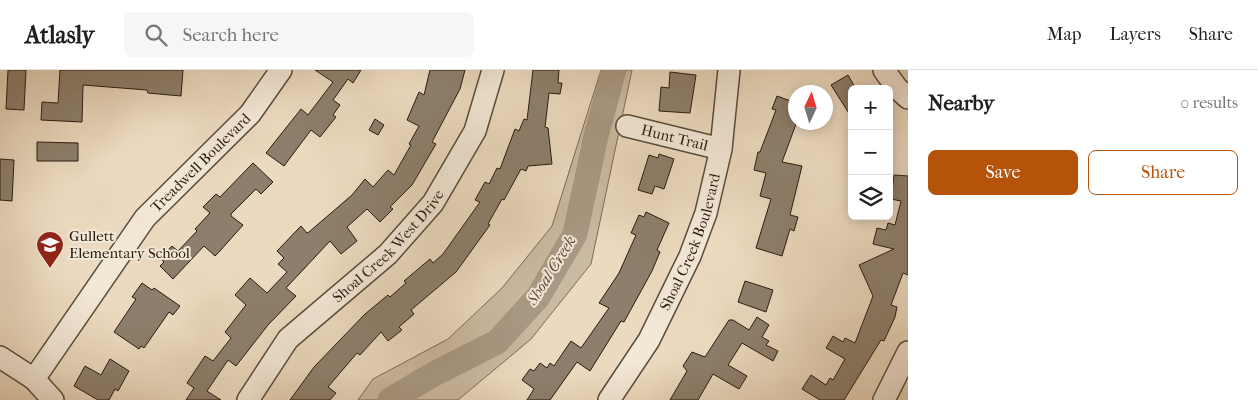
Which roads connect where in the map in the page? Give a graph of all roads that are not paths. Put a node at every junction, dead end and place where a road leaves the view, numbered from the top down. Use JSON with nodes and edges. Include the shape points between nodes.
{"nodes":[{"id":1,"x":281,"y":70,"type":"edge"},
{"id":2,"x":493,"y":70,"type":"edge"},
{"id":3,"x":729,"y":70,"type":"edge"},
{"id":4,"x":884,"y":70,"type":"edge"},
{"id":5,"x":908,"y":98,"type":"edge"},
{"id":6,"x":627,"y":126,"type":"dead end"},
{"id":7,"x":721,"y":150,"type":"junction"},
{"id":8,"x":908,"y":352,"type":"edge"},
{"id":9,"x":0,"y":357,"type":"edge"},
{"id":10,"x":34,"y":379,"type":"junction"},
{"id":11,"x":53,"y":400,"type":"edge"},
{"id":12,"x":248,"y":400,"type":"edge"},
{"id":13,"x":609,"y":400,"type":"edge"},
{"id":14,"x":884,"y":400,"type":"edge"}],
"edges":[{"from":1,"to":10,"type":"street","name":"Treadwell Boulevard","via":[[250,114],[146,218]]},
{"from":2,"to":12,"type":"street","name":"Shoal Creek West Drive","via":[[475,131],[433,203],[388,254],[288,339]]},
{"from":3,"to":7,"type":"street","name":"Shoal Creek Boulevard"},
{"from":4,"to":5,"type":"street"},
{"from":6,"to":7,"type":"street","name":"Hunt Trail"},
{"from":7,"to":13,"type":"street","name":"Shoal Creek Boulevard","via":[[706,213],[690,256],[649,340]]},
{"from":8,"to":14,"type":"street"},
{"from":9,"to":10,"type":"street"},
{"from":10,"to":11,"type":"street"}]}
